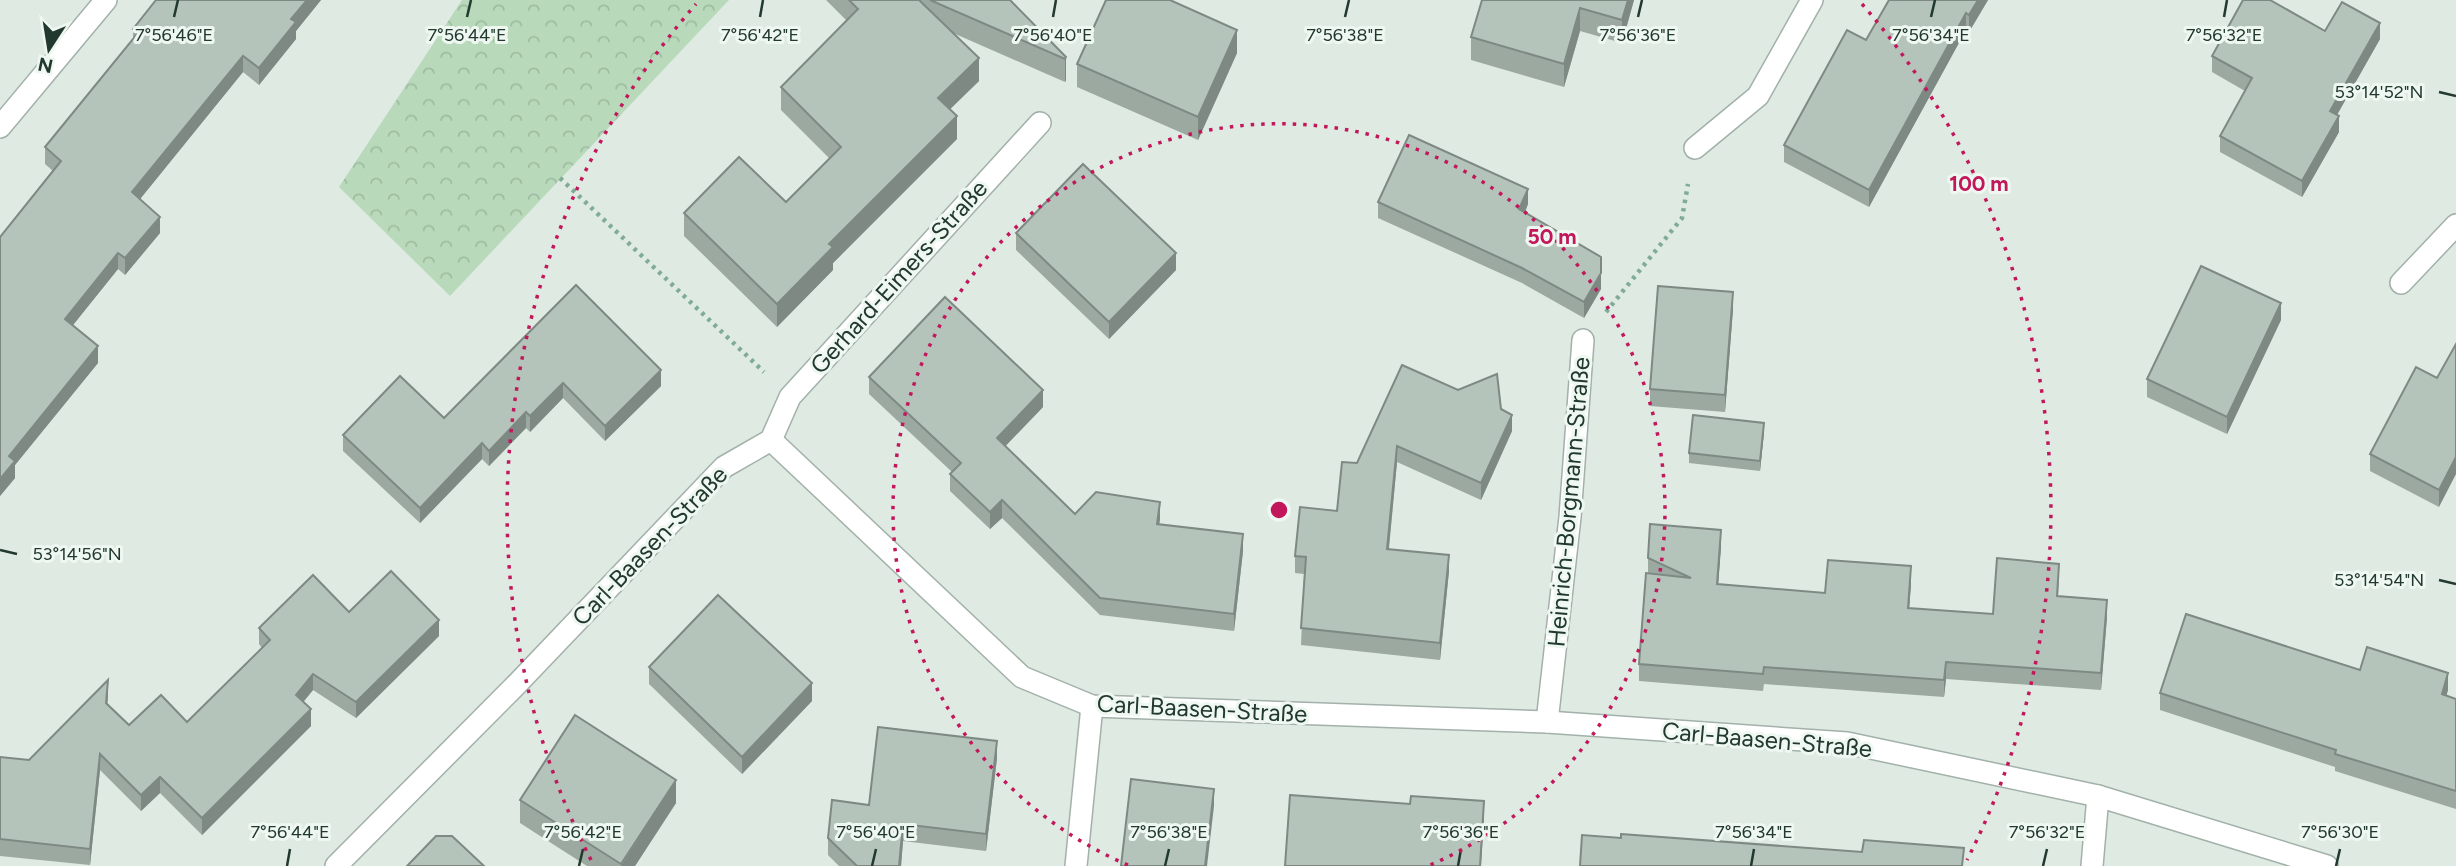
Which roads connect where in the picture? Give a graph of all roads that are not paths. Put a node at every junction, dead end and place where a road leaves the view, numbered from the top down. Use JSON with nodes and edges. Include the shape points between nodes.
{"nodes":[{"id":1,"x":106,"y":0,"type":"edge"},
{"id":2,"x":1812,"y":0,"type":"edge"},
{"id":3,"x":1040,"y":123,"type":"dead end"},
{"id":4,"x":0,"y":127,"type":"edge"},
{"id":5,"x":1695,"y":148,"type":"road end"},
{"id":6,"x":2456,"y":225,"type":"edge"},
{"id":7,"x":2402,"y":283,"type":"dead end"},
{"id":8,"x":1583,"y":340,"type":"road end"},
{"id":9,"x":771,"y":440,"type":"junction"},
{"id":10,"x":1092,"y":706,"type":"junction"},
{"id":11,"x":1548,"y":723,"type":"junction"},
{"id":12,"x":2098,"y":796,"type":"junction"},
{"id":13,"x":336,"y":866,"type":"edge"},
{"id":14,"x":1076,"y":866,"type":"edge"},
{"id":15,"x":2092,"y":866,"type":"edge"},
{"id":16,"x":2327,"y":866,"type":"edge"}],
"edges":[{"from":1,"to":4,"type":"street"},
{"from":2,"to":5,"type":"street","via":[[1758,96]]},
{"from":3,"to":9,"type":"street","name":"Gerhard-Eimers-Straße","via":[[790,397]]},
{"from":6,"to":7,"type":"street"},
{"from":8,"to":11,"type":"street","name":"Heinrich-Borgmann-Straße"},
{"from":9,"to":10,"type":"street","name":"Carl-Baasen-Straße","via":[[1022,677]]},
{"from":9,"to":13,"type":"street","name":"Carl-Baasen-Straße","via":[[724,467]]},
{"from":10,"to":11,"type":"street","name":"Carl-Baasen-Straße"},
{"from":10,"to":14,"type":"street"},
{"from":11,"to":12,"type":"street","name":"Carl-Baasen-Straße","via":[[1847,743]]},
{"from":12,"to":15,"type":"street"},
{"from":12,"to":16,"type":"street","name":"Carl-Baasen-Straße"}]}
